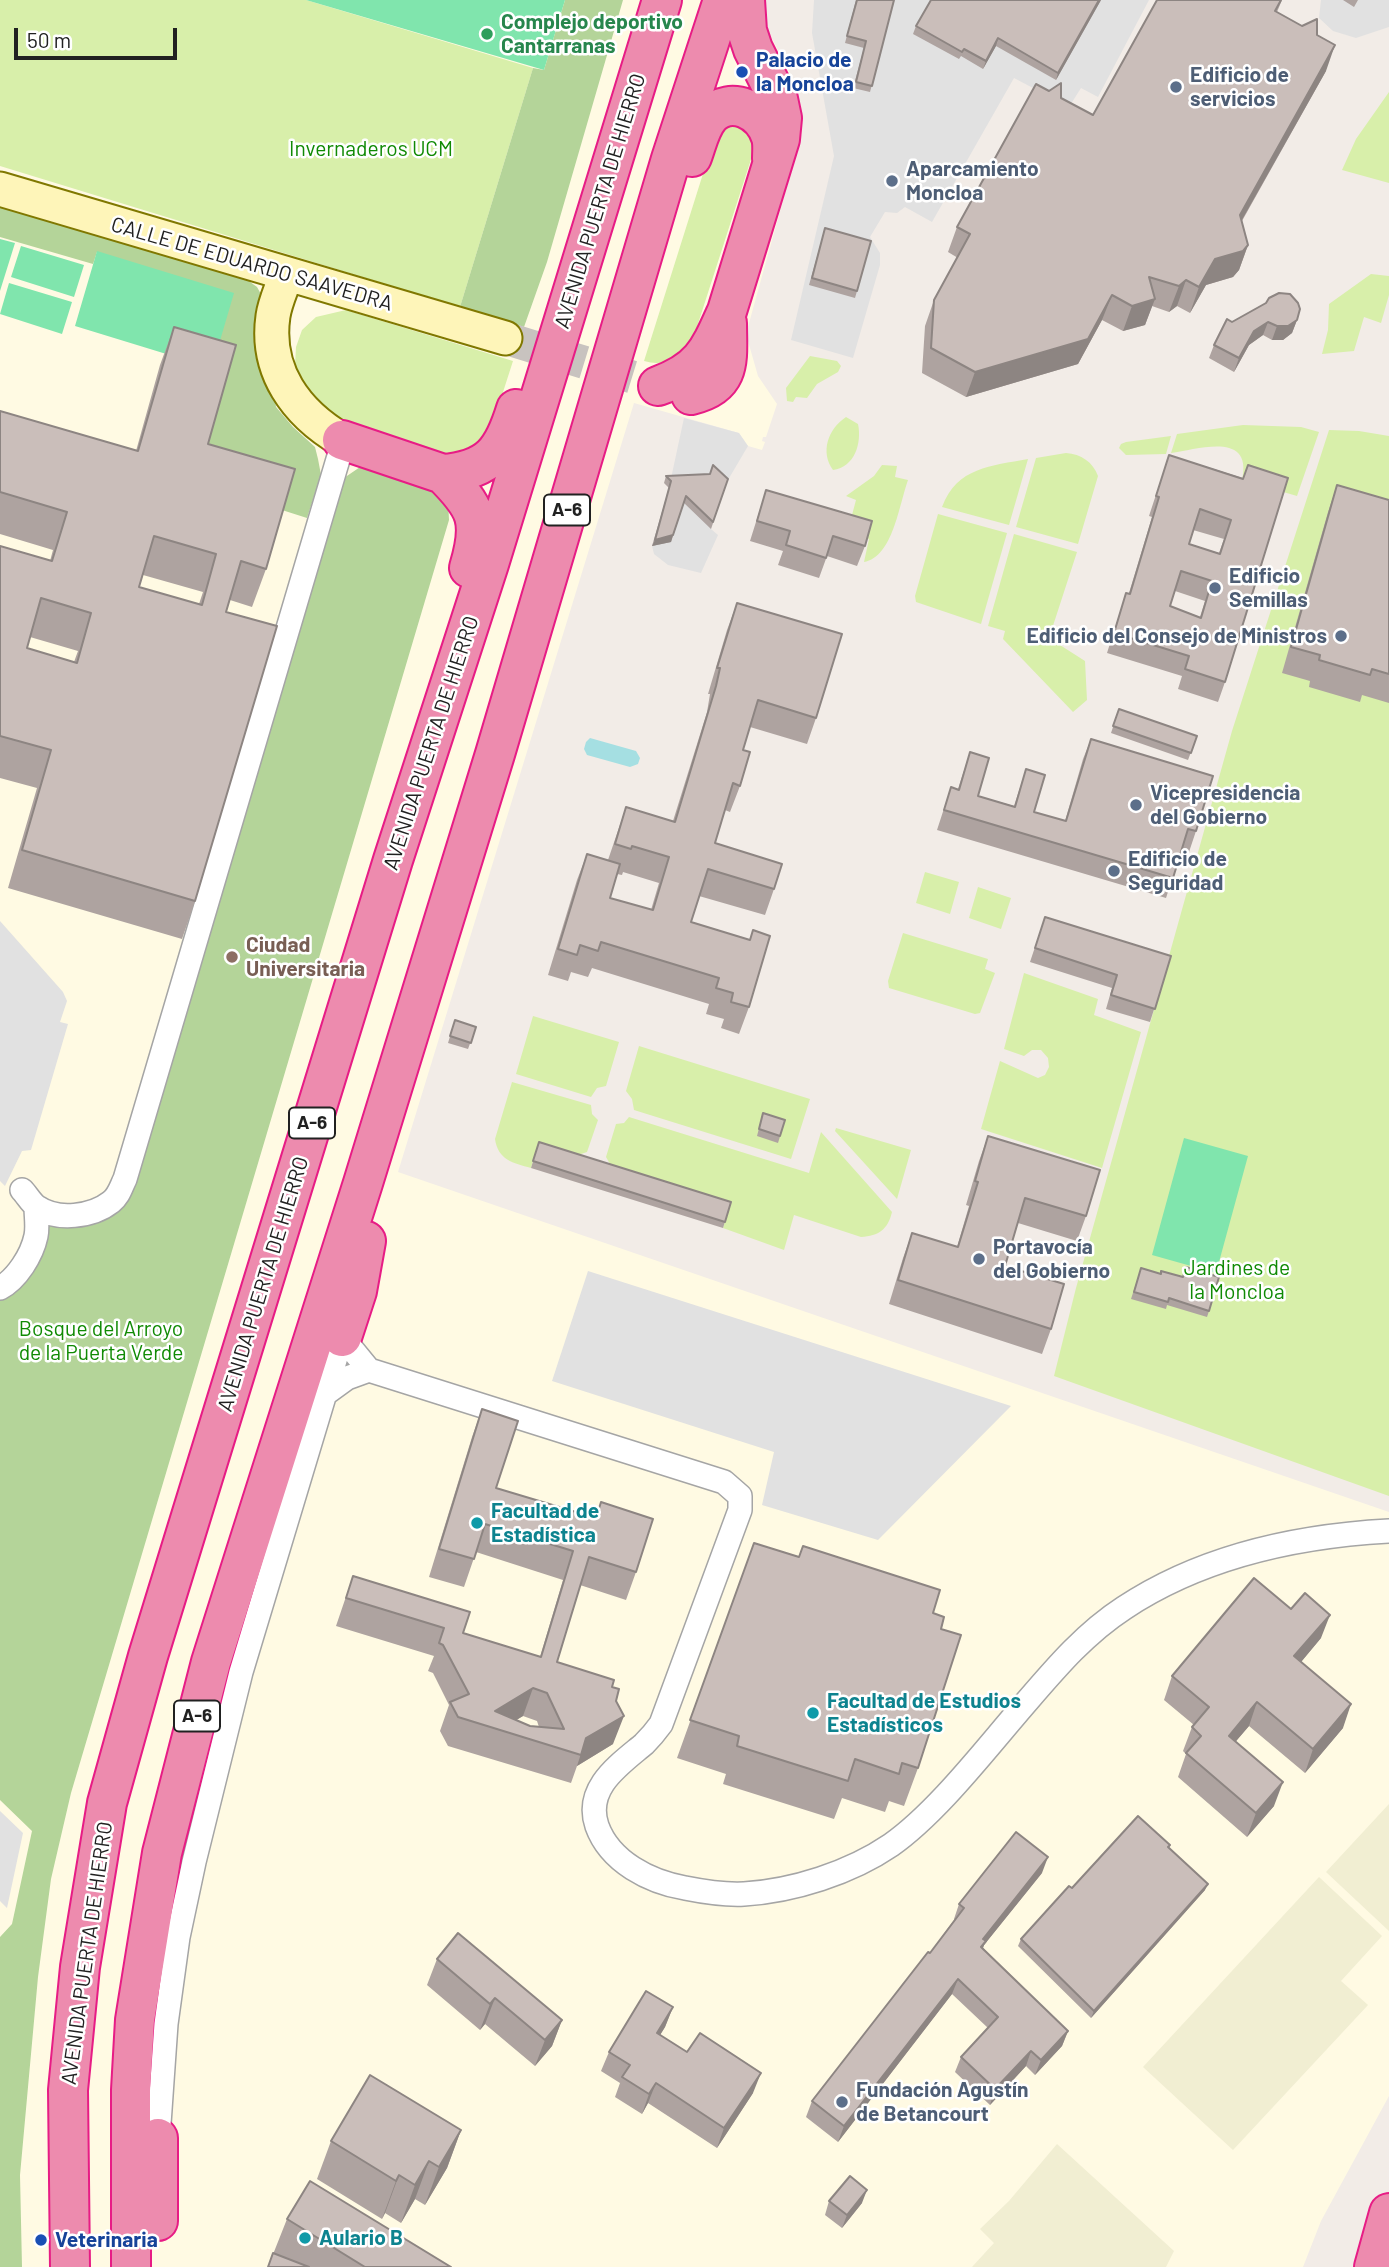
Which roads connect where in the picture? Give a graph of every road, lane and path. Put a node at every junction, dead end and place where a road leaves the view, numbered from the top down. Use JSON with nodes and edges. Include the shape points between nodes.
{"nodes":[{"id":1,"x":662,"y":0,"type":"edge"},
{"id":2,"x":723,"y":0,"type":"edge"},
{"id":3,"x":745,"y":0,"type":"edge"},
{"id":4,"x":627,"y":114,"type":"junction"},
{"id":5,"x":771,"y":168,"type":"junction"},
{"id":6,"x":0,"y":190,"type":"edge"},
{"id":7,"x":639,"y":266,"type":"junction"},
{"id":8,"x":299,"y":279,"type":"junction"},
{"id":9,"x":505,"y":338,"type":"tunnel mouth"},
{"id":10,"x":665,"y":387,"type":"dead end"},
{"id":11,"x":342,"y":440,"type":"junction"},
{"id":12,"x":443,"y":474,"type":"junction"},
{"id":13,"x":393,"y":860,"type":"junction"},
{"id":14,"x":363,"y":1183,"type":"junction"},
{"id":15,"x":0,"y":1288,"type":"edge"},
{"id":16,"x":342,"y":1337,"type":"junction"},
{"id":17,"x":369,"y":1370,"type":"junction"},
{"id":18,"x":325,"y":1394,"type":"junction"},
{"id":19,"x":1389,"y":1531,"type":"edge"},
{"id":20,"x":158,"y":2138,"type":"joint"},
{"id":21,"x":1389,"y":2213,"type":"edge"},
{"id":22,"x":1389,"y":2259,"type":"edge"},
{"id":23,"x":70,"y":2267,"type":"edge"},
{"id":24,"x":131,"y":2267,"type":"edge"},
{"id":25,"x":150,"y":2267,"type":"edge"},
{"id":26,"x":1374,"y":2267,"type":"edge"},
{"id":27,"x":1384,"y":2267,"type":"edge"}],
"edges":[{"from":1,"to":4,"type":"highway","name":"AVENIDA PUERTA DE HIERRO","number":"A-6"},
{"from":2,"to":7,"type":"highway","number":"A-6"},
{"from":3,"to":5,"type":"highway","via":[[747,31],[782,118]]},
{"from":4,"to":12,"type":"highway","via":[[595,163],[508,435],[482,465]]},
{"from":4,"to":13,"type":"highway","name":"AVENIDA PUERTA DE HIERRO","number":"A-6"},
{"from":5,"to":7,"type":"highway","via":[[772,145],[763,122],[742,106],[715,112],[705,123],[670,225]]},
{"from":5,"to":10,"type":"highway","via":[[716,336],[700,362]]},
{"from":6,"to":8,"type":"street","name":"CALLE DE EDUARDO SAAVEDRA"},
{"from":7,"to":14,"type":"highway","number":"A-6"},
{"from":8,"to":9,"type":"street","name":"CALLE DE EDUARDO SAAVEDRA"},
{"from":8,"to":11,"type":"street","via":[[295,317],[284,348],[286,386],[313,419]]},
{"from":11,"to":12,"type":"highway"},
{"from":11,"to":15,"type":"street","via":[[125,1179],[111,1202],[91,1212],[67,1215],[29,1198],[37,1235],[20,1270]]},
{"from":12,"to":13,"type":"highway","via":[[470,506],[478,533],[392,825]]},
{"from":13,"to":23,"type":"highway","name":"AVENIDA PUERTA DE HIERRO","number":"A-6","via":[[107,1803],[80,1967],[68,2090]]},
{"from":14,"to":16,"type":"highway","via":[[370,1222],[357,1291]]},
{"from":14,"to":24,"type":"highway","number":"A-6","via":[[211,1662],[162,1853],[135,2032]]},
{"from":16,"to":17,"type":"street"},
{"from":16,"to":18,"type":"street"},
{"from":17,"to":18,"type":"street"},
{"from":17,"to":19,"type":"street","via":[[724,1482],[740,1496],[740,1510],[661,1724],[602,1781],[594,1808],[605,1840],[640,1874],[711,1893],[745,1894],[814,1881],[889,1846],[935,1805],[1089,1633],[1150,1592],[1190,1572],[1270,1548]]},
{"from":18,"to":20,"type":"street","via":[[241,1672],[194,1862],[166,2024]]},
{"from":20,"to":25,"type":"highway","via":[[158,2247]]},
{"from":21,"to":26,"type":"highway"},
{"from":22,"to":27,"type":"highway"}]}
